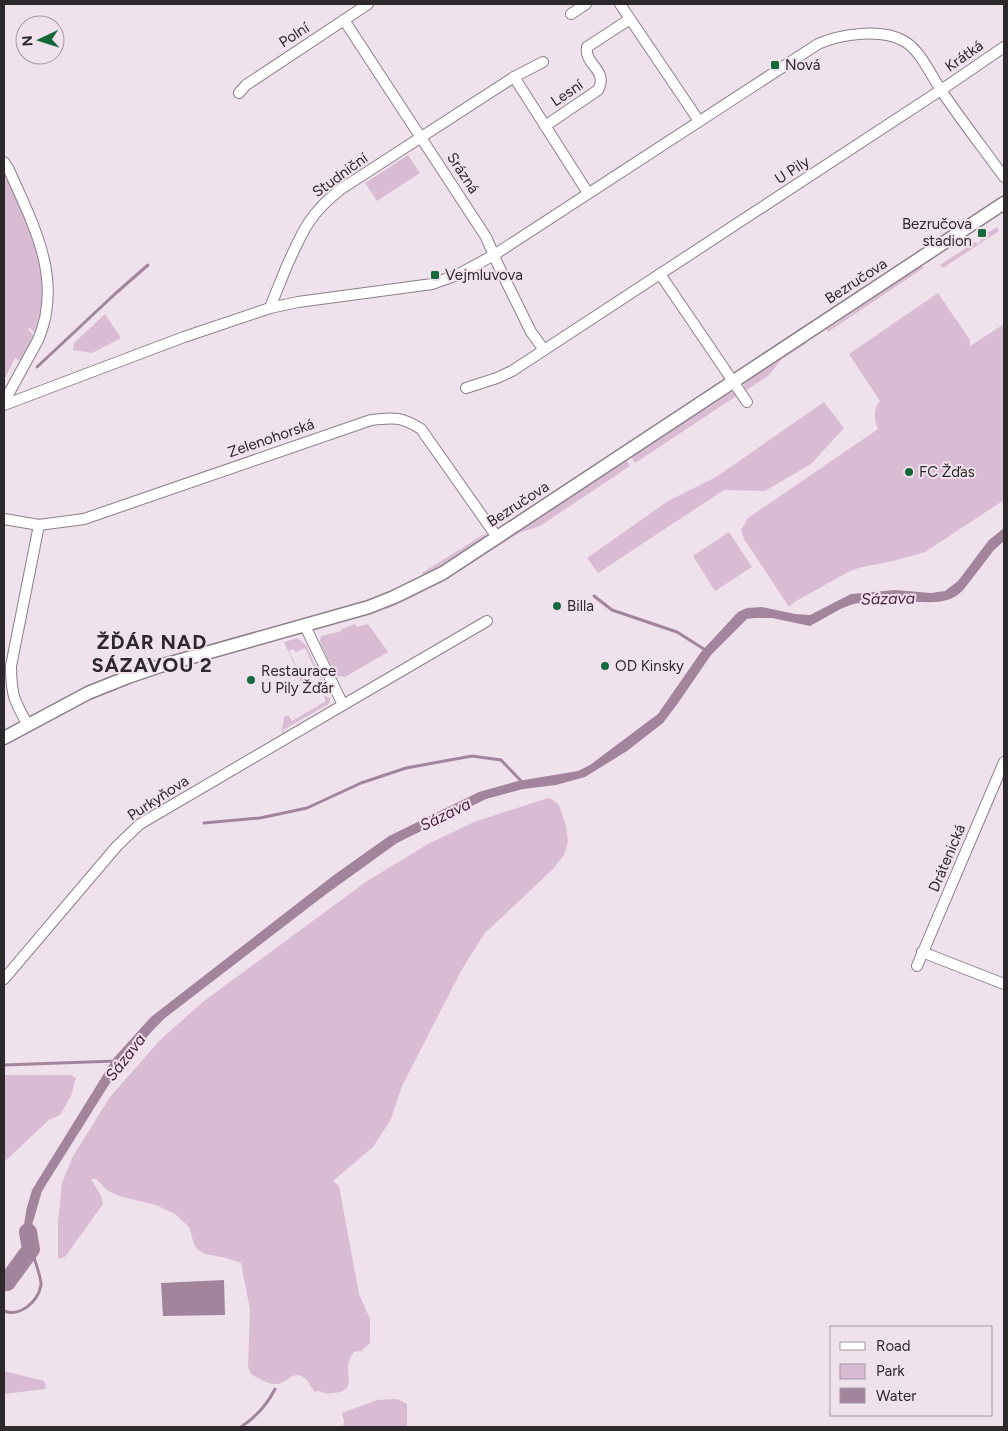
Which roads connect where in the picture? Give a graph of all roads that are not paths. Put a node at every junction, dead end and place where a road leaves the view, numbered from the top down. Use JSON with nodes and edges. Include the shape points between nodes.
{"nodes":[{"id":1,"x":368,"y":4,"type":"edge"},
{"id":2,"x":586,"y":4,"type":"edge"},
{"id":3,"x":620,"y":4,"type":"edge"},
{"id":4,"x":571,"y":14,"type":"dead end"},
{"id":5,"x":630,"y":19,"type":"junction"},
{"id":6,"x":344,"y":20,"type":"junction"},
{"id":7,"x":1004,"y":47,"type":"edge"},
{"id":8,"x":543,"y":62,"type":"dead end"},
{"id":9,"x":514,"y":77,"type":"junction"},
{"id":10,"x":941,"y":90,"type":"junction"},
{"id":11,"x":239,"y":93,"type":"dead end"},
{"id":12,"x":698,"y":121,"type":"junction"},
{"id":13,"x":545,"y":126,"type":"junction"},
{"id":14,"x":421,"y":137,"type":"junction"},
{"id":15,"x":4,"y":162,"type":"edge"},
{"id":16,"x":1004,"y":177,"type":"edge"},
{"id":17,"x":588,"y":193,"type":"junction"},
{"id":18,"x":1004,"y":203,"type":"edge"},
{"id":19,"x":494,"y":254,"type":"junction"},
{"id":20,"x":660,"y":274,"type":"junction"},
{"id":21,"x":270,"y":308,"type":"junction"},
{"id":22,"x":544,"y":350,"type":"junction"},
{"id":23,"x":733,"y":381,"type":"junction"},
{"id":24,"x":466,"y":388,"type":"dead end"},
{"id":25,"x":747,"y":402,"type":"dead end"},
{"id":26,"x":4,"y":404,"type":"edge"},
{"id":27,"x":4,"y":519,"type":"edge"},
{"id":28,"x":39,"y":525,"type":"junction"},
{"id":29,"x":496,"y":537,"type":"junction"},
{"id":30,"x":487,"y":621,"type":"dead end"},
{"id":31,"x":305,"y":626,"type":"junction"},
{"id":32,"x":342,"y":706,"type":"junction"},
{"id":33,"x":28,"y":725,"type":"junction"},
{"id":34,"x":4,"y":738,"type":"edge"},
{"id":35,"x":1004,"y":762,"type":"edge"},
{"id":36,"x":922,"y":952,"type":"junction"},
{"id":37,"x":916,"y":966,"type":"dead end"},
{"id":38,"x":4,"y":979,"type":"edge"},
{"id":39,"x":1004,"y":984,"type":"edge"}],
"edges":[{"from":1,"to":6,"type":"street","name":"Polní"},
{"from":2,"to":4,"type":"street"},
{"from":3,"to":5,"type":"street"},
{"from":5,"to":12,"type":"street"},
{"from":5,"to":13,"type":"street","name":"Lesní","via":[[587,47],[587,54],[602,78],[598,90]]},
{"from":6,"to":11,"type":"street","name":"Polní","via":[[246,85]]},
{"from":6,"to":14,"type":"street","name":"Srázná"},
{"from":7,"to":10,"type":"street","name":"Krátká"},
{"from":8,"to":9,"type":"street"},
{"from":9,"to":13,"type":"street","name":"Lesní"},
{"from":9,"to":14,"type":"street"},
{"from":10,"to":12,"type":"street","via":[[917,52],[904,41],[891,36],[851,34],[818,44]]},
{"from":10,"to":16,"type":"street"},
{"from":10,"to":20,"type":"street","name":"U Pily"},
{"from":12,"to":17,"type":"street"},
{"from":13,"to":17,"type":"street","name":"Lesní"},
{"from":14,"to":19,"type":"street","name":"Srázná"},
{"from":14,"to":21,"type":"street","name":"Studniční","via":[[341,189],[311,217]]},
{"from":15,"to":26,"type":"street","via":[[39,238],[49,301],[43,329]]},
{"from":17,"to":19,"type":"street"},
{"from":18,"to":23,"type":"main road","name":"Bezručova"},
{"from":19,"to":21,"type":"street","via":[[432,284]]},
{"from":19,"to":22,"type":"street","name":"Srázná","via":[[531,332]]},
{"from":20,"to":22,"type":"street","name":"U Pily"},
{"from":20,"to":23,"type":"street"},
{"from":21,"to":26,"type":"street"},
{"from":22,"to":24,"type":"street","name":"U Pily","via":[[512,371]]},
{"from":23,"to":25,"type":"street"},
{"from":23,"to":29,"type":"main road","name":"Bezručova"},
{"from":27,"to":28,"type":"street","name":"Zelenohorská"},
{"from":28,"to":29,"type":"street","name":"Zelenohorská","via":[[84,518],[371,420],[393,417],[410,422],[421,430]]},
{"from":28,"to":33,"type":"street","via":[[11,666],[15,702]]},
{"from":29,"to":31,"type":"main road","name":"Bezručova","via":[[443,572],[394,597]]},
{"from":30,"to":32,"type":"street","name":"Purkyňova"},
{"from":31,"to":32,"type":"street"},
{"from":31,"to":33,"type":"main road","name":"Bezručova","via":[[128,677]]},
{"from":32,"to":38,"type":"street","name":"Purkyňova","via":[[140,824],[117,846]]},
{"from":33,"to":34,"type":"main road","name":"Bezručova"},
{"from":35,"to":36,"type":"street","name":"Drátenická"},
{"from":36,"to":37,"type":"street","name":"Drátenická"},
{"from":36,"to":39,"type":"street"}]}
